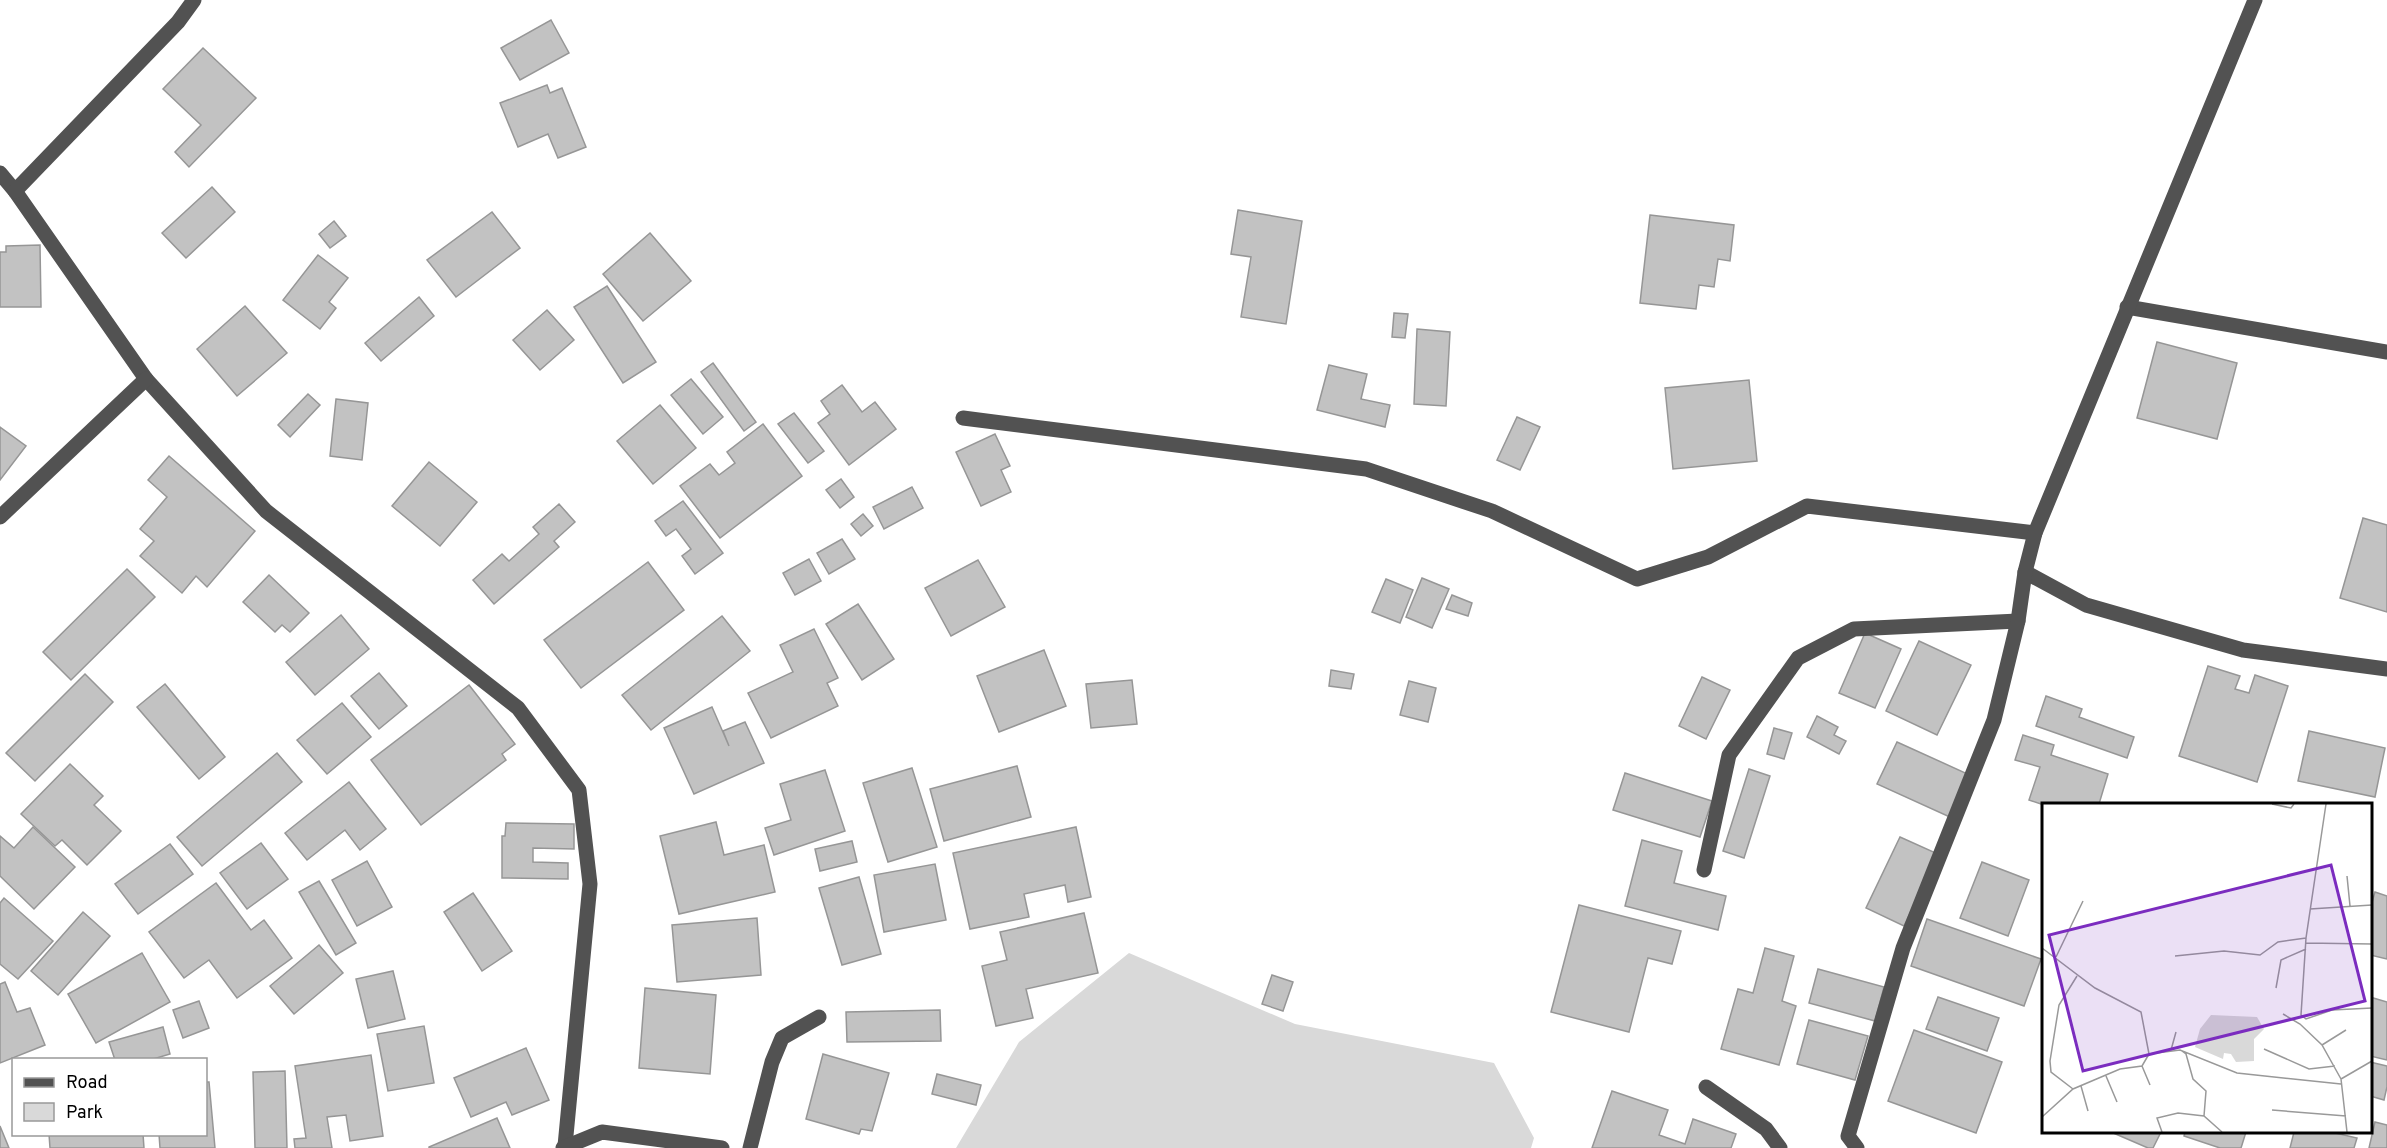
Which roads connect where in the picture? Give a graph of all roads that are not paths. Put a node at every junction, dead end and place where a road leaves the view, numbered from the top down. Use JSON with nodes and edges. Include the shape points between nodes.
{"nodes":[{"id":1,"x":194,"y":0,"type":"edge"},
{"id":2,"x":2255,"y":0,"type":"edge"},
{"id":3,"x":0,"y":173,"type":"edge"},
{"id":4,"x":15,"y":191,"type":"junction"},
{"id":5,"x":2127,"y":307,"type":"junction"},
{"id":6,"x":2387,"y":352,"type":"edge"},
{"id":7,"x":146,"y":379,"type":"junction"},
{"id":8,"x":963,"y":418,"type":"dead end"},
{"id":9,"x":0,"y":517,"type":"edge"},
{"id":10,"x":2035,"y":533,"type":"junction"},
{"id":11,"x":2025,"y":572,"type":"junction"},
{"id":12,"x":2018,"y":621,"type":"junction"},
{"id":13,"x":2387,"y":669,"type":"edge"},
{"id":14,"x":1704,"y":870,"type":"dead end"},
{"id":15,"x":819,"y":1017,"type":"dead end"},
{"id":16,"x":1706,"y":1087,"type":"dead end"},
{"id":17,"x":564,"y":1147,"type":"edge"},
{"id":18,"x":722,"y":1148,"type":"edge"},
{"id":19,"x":750,"y":1148,"type":"edge"},
{"id":20,"x":1780,"y":1148,"type":"edge"},
{"id":21,"x":1857,"y":1148,"type":"edge"}],
"edges":[{"from":1,"to":4,"type":"street","via":[[178,22]]},
{"from":2,"to":5,"type":"street"},
{"from":3,"to":4,"type":"street"},
{"from":4,"to":7,"type":"street"},
{"from":5,"to":6,"type":"street"},
{"from":5,"to":10,"type":"street"},
{"from":7,"to":9,"type":"street"},
{"from":7,"to":17,"type":"street","via":[[266,511],[518,708],[579,790],[590,884]]},
{"from":8,"to":10,"type":"street","via":[[1366,470],[1492,511],[1637,579],[1708,557],[1808,506]]},
{"from":10,"to":11,"type":"street"},
{"from":11,"to":12,"type":"street"},
{"from":11,"to":13,"type":"street","via":[[2086,605],[2242,650]]},
{"from":12,"to":14,"type":"street","via":[[1854,629],[1798,658],[1729,755]]},
{"from":12,"to":21,"type":"street","via":[[1994,720],[1903,948],[1848,1136]]},
{"from":15,"to":19,"type":"street","via":[[782,1038]]},
{"from":16,"to":20,"type":"street","via":[[1766,1129]]},
{"from":17,"to":18,"type":"street","via":[[602,1132]]}]}
